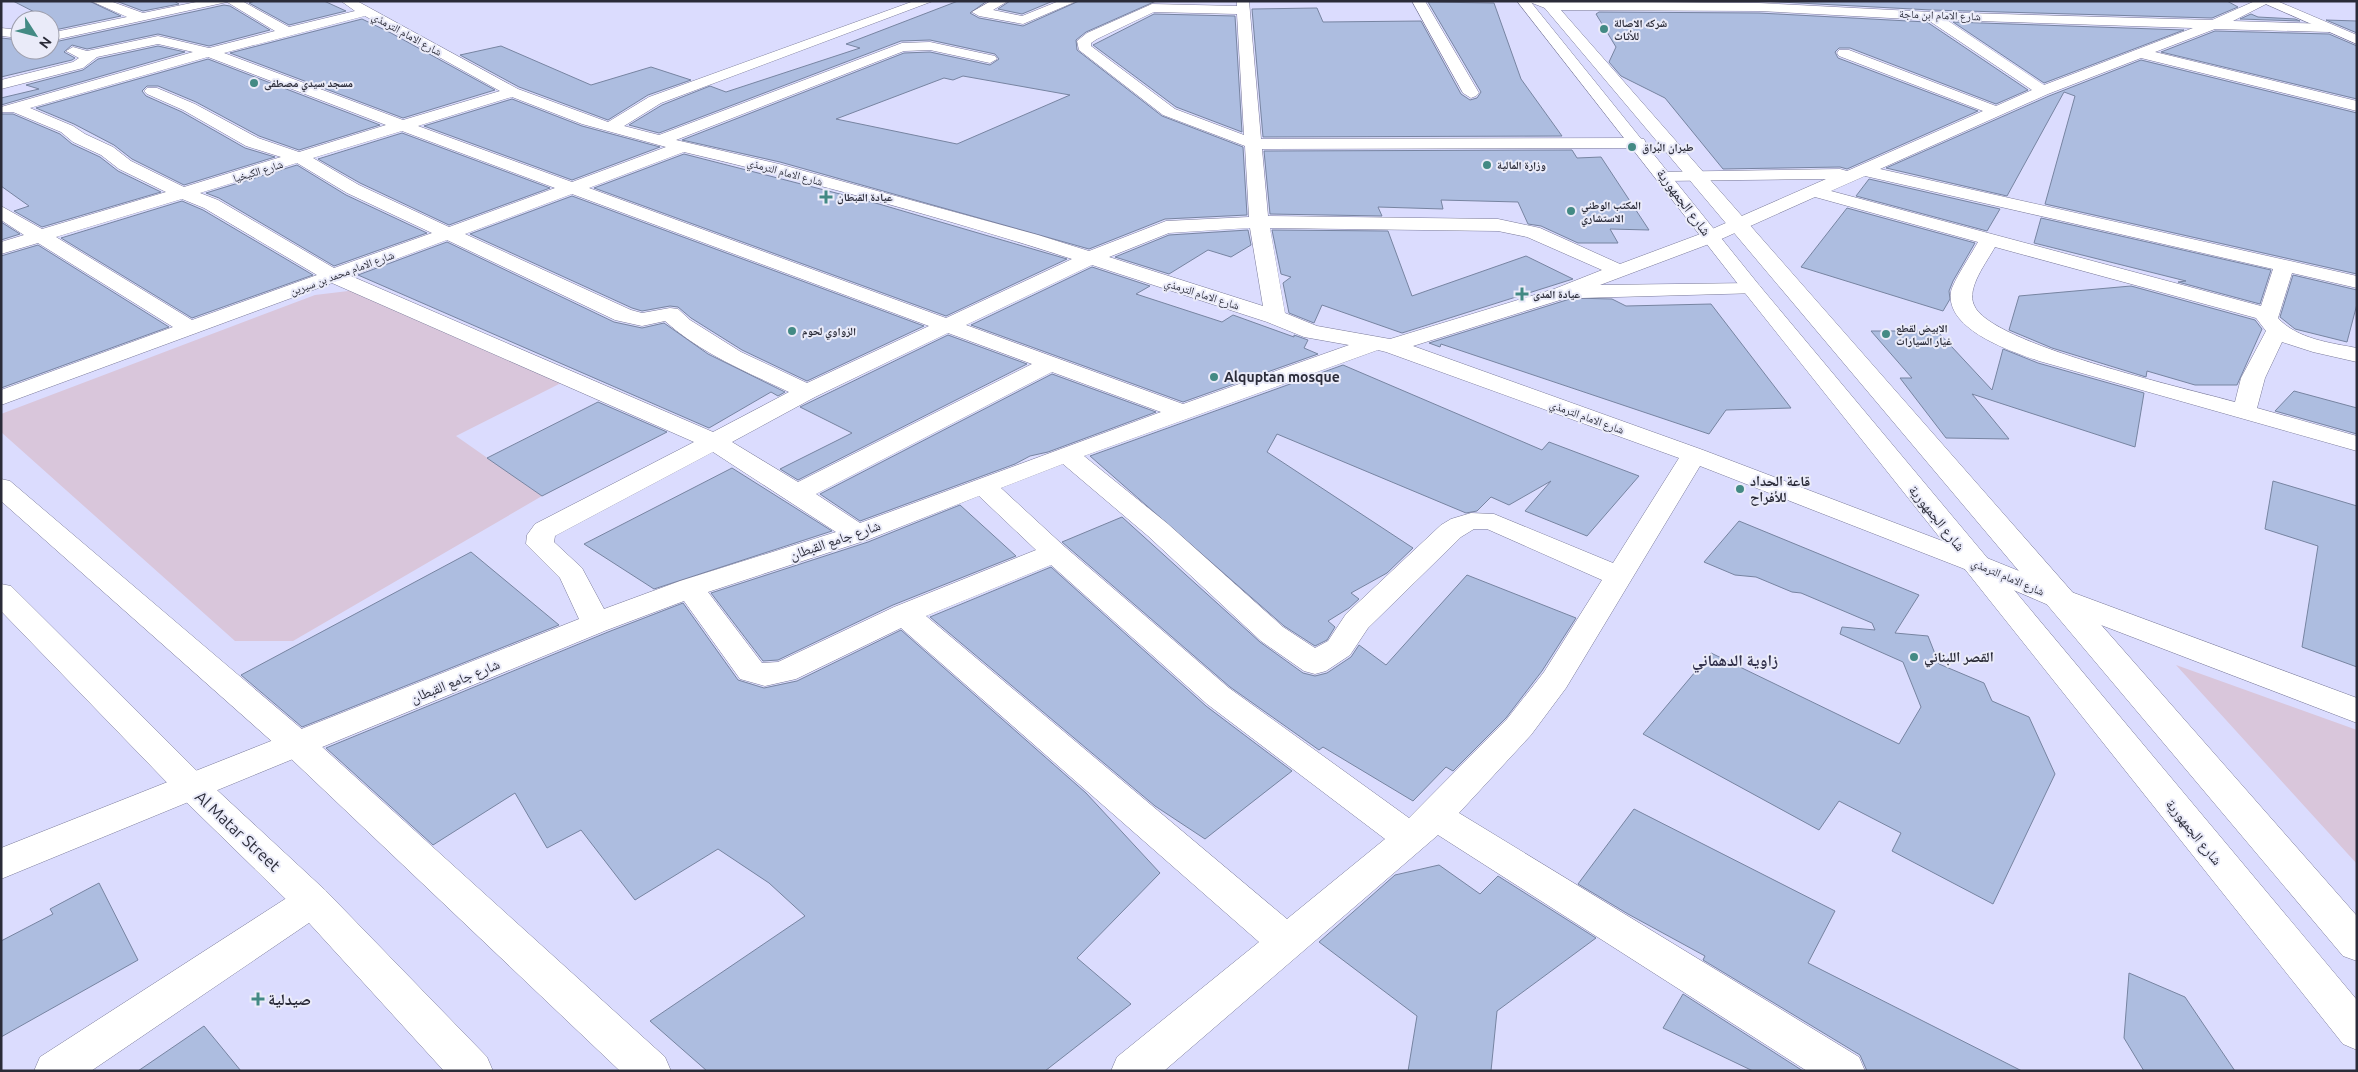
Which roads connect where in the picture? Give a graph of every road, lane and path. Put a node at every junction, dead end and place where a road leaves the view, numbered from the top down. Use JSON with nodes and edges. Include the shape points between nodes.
{"nodes":[{"id":1,"x":97,"y":1,"type":"edge"},
{"id":2,"x":221,"y":1,"type":"edge"},
{"id":3,"x":232,"y":1,"type":"edge"},
{"id":4,"x":347,"y":1,"type":"edge"},
{"id":5,"x":927,"y":1,"type":"edge"},
{"id":6,"x":1002,"y":1,"type":"edge"},
{"id":7,"x":1071,"y":1,"type":"edge"},
{"id":8,"x":1418,"y":1,"type":"edge"},
{"id":9,"x":1523,"y":1,"type":"edge"},
{"id":10,"x":2266,"y":1,"type":"edge"},
{"id":11,"x":1543,"y":3,"type":"edge"},
{"id":12,"x":1756,"y":4,"type":"edge"},
{"id":13,"x":1244,"y":6,"type":"edge"},
{"id":14,"x":2078,"y":7,"type":"dead end"},
{"id":15,"x":366,"y":12,"type":"junction"},
{"id":16,"x":1931,"y":16,"type":"junction"},
{"id":17,"x":140,"y":18,"type":"junction"},
{"id":18,"x":2103,"y":20,"type":"junction"},
{"id":19,"x":2215,"y":24,"type":"junction"},
{"id":20,"x":2329,"y":28,"type":"junction"},
{"id":21,"x":287,"y":32,"type":"junction"},
{"id":22,"x":60,"y":35,"type":"edge"},
{"id":23,"x":2357,"y":40,"type":"edge"},
{"id":24,"x":60,"y":48,"type":"edge"},
{"id":25,"x":209,"y":52,"type":"junction"},
{"id":26,"x":1844,"y":53,"type":"dead end"},
{"id":27,"x":2139,"y":53,"type":"junction"},
{"id":28,"x":88,"y":55,"type":"junction"},
{"id":29,"x":990,"y":59,"type":"dead end"},
{"id":30,"x":762,"y":63,"type":"junction"},
{"id":31,"x":822,"y":78,"type":"junction"},
{"id":32,"x":1,"y":85,"type":"edge"},
{"id":33,"x":152,"y":91,"type":"dead end"},
{"id":34,"x":2043,"y":91,"type":"junction"},
{"id":35,"x":513,"y":92,"type":"junction"},
{"id":36,"x":1471,"y":93,"type":"dead end"},
{"id":37,"x":2357,"y":106,"type":"edge"},
{"id":38,"x":7,"y":109,"type":"edge"},
{"id":39,"x":1996,"y":111,"type":"junction"},
{"id":40,"x":609,"y":115,"type":"junction"},
{"id":41,"x":403,"y":126,"type":"junction"},
{"id":42,"x":659,"y":141,"type":"junction"},
{"id":43,"x":1638,"y":143,"type":"junction"},
{"id":44,"x":1254,"y":144,"type":"junction"},
{"id":45,"x":683,"y":147,"type":"junction"},
{"id":46,"x":300,"y":158,"type":"junction"},
{"id":47,"x":1858,"y":172,"type":"junction"},
{"id":48,"x":1664,"y":176,"type":"junction"},
{"id":49,"x":1696,"y":176,"type":"junction"},
{"id":50,"x":572,"y":188,"type":"junction"},
{"id":51,"x":1812,"y":191,"type":"junction"},
{"id":52,"x":184,"y":194,"type":"junction"},
{"id":53,"x":1,"y":212,"type":"edge"},
{"id":54,"x":1259,"y":222,"type":"junction"},
{"id":55,"x":1740,"y":224,"type":"junction"},
{"id":56,"x":450,"y":233,"type":"junction"},
{"id":57,"x":40,"y":236,"type":"junction"},
{"id":58,"x":1710,"y":237,"type":"junction"},
{"id":59,"x":1989,"y":240,"type":"junction"},
{"id":60,"x":1,"y":248,"type":"edge"},
{"id":61,"x":1090,"y":258,"type":"junction"},
{"id":62,"x":2284,"y":266,"type":"junction"},
{"id":63,"x":1620,"y":271,"type":"junction"},
{"id":64,"x":333,"y":276,"type":"junction"},
{"id":65,"x":2357,"y":282,"type":"edge"},
{"id":66,"x":1752,"y":289,"type":"junction"},
{"id":67,"x":1561,"y":293,"type":"junction"},
{"id":68,"x":1276,"y":317,"type":"junction"},
{"id":69,"x":2273,"y":322,"type":"junction"},
{"id":70,"x":951,"y":326,"type":"junction"},
{"id":71,"x":191,"y":328,"type":"junction"},
{"id":72,"x":1383,"y":345,"type":"junction"},
{"id":73,"x":2357,"y":355,"type":"edge"},
{"id":74,"x":1052,"y":363,"type":"junction"},
{"id":75,"x":807,"y":392,"type":"junction"},
{"id":76,"x":1,"y":398,"type":"edge"},
{"id":77,"x":1183,"y":412,"type":"junction"},
{"id":78,"x":2244,"y":412,"type":"junction"},
{"id":79,"x":715,"y":442,"type":"junction"},
{"id":80,"x":2357,"y":444,"type":"edge"},
{"id":81,"x":1066,"y":454,"type":"junction"},
{"id":82,"x":1694,"y":455,"type":"junction"},
{"id":83,"x":983,"y":486,"type":"junction"},
{"id":84,"x":1,"y":487,"type":"edge"},
{"id":85,"x":797,"y":493,"type":"junction"},
{"id":86,"x":857,"y":534,"type":"junction"},
{"id":87,"x":1055,"y":553,"type":"junction"},
{"id":88,"x":1972,"y":562,"type":"junction"},
{"id":89,"x":1619,"y":576,"type":"junction"},
{"id":90,"x":690,"y":588,"type":"junction"},
{"id":91,"x":1,"y":593,"type":"edge"},
{"id":92,"x":2056,"y":597,"type":"junction"},
{"id":93,"x":904,"y":614,"type":"junction"},
{"id":94,"x":596,"y":624,"type":"junction"},
{"id":95,"x":2357,"y":711,"type":"edge"},
{"id":96,"x":298,"y":745,"type":"junction"},
{"id":97,"x":192,"y":787,"type":"junction"},
{"id":98,"x":1423,"y":828,"type":"junction"},
{"id":99,"x":1,"y":864,"type":"edge"},
{"id":100,"x":312,"y":901,"type":"junction"},
{"id":101,"x":1288,"y":942,"type":"junction"},
{"id":102,"x":2357,"y":944,"type":"edge"},
{"id":103,"x":2357,"y":1031,"type":"edge"},
{"id":104,"x":55,"y":1071,"type":"edge"},
{"id":105,"x":472,"y":1071,"type":"edge"},
{"id":106,"x":650,"y":1071,"type":"edge"},
{"id":107,"x":1132,"y":1071,"type":"edge"},
{"id":108,"x":1844,"y":1071,"type":"edge"}],
"edges":[{"from":1,"to":17,"type":"street"},
{"from":2,"to":17,"type":"street"},
{"from":3,"to":21,"type":"street"},
{"from":4,"to":15,"type":"street","name":"شارع الامام الترمذي"},
{"from":5,"to":30,"type":"street"},
{"from":6,"to":7,"type":"street","via":[[979,11],[1020,20]]},
{"from":8,"to":36,"type":"street"},
{"from":9,"to":43,"type":"street","name":"شارع الجمهورية"},
{"from":10,"to":19,"type":"street"},
{"from":10,"to":20,"type":"street"},
{"from":11,"to":12,"type":"street","name":"شارع الامام ابن ماجة"},
{"from":11,"to":49,"type":"street","name":"شارع الجمهورية"},
{"from":12,"to":16,"type":"street","name":"شارع الامام ابن ماجة"},
{"from":13,"to":44,"type":"street"},
{"from":13,"to":44,"type":"street","via":[[1152,8],[1092,36],[1084,41],[1084,47],[1168,112]]},
{"from":14,"to":18,"type":"street"},
{"from":15,"to":21,"type":"street"},
{"from":15,"to":35,"type":"street","name":"شارع الامام الترمذي"},
{"from":16,"to":18,"type":"street","name":"شارع الامام ابن ماجة"},
{"from":16,"to":34,"type":"street"},
{"from":17,"to":22,"type":"street"},
{"from":18,"to":19,"type":"street","name":"شارع الامام ابن ماجة"},
{"from":19,"to":20,"type":"street","name":"شارع الامام ابن ماجة"},
{"from":19,"to":27,"type":"street"},
{"from":20,"to":23,"type":"street"},
{"from":21,"to":25,"type":"street"},
{"from":24,"to":28,"type":"street"},
{"from":25,"to":28,"type":"street","via":[[158,40]]},
{"from":25,"to":38,"type":"street"},
{"from":25,"to":41,"type":"street"},
{"from":26,"to":39,"type":"street"},
{"from":27,"to":34,"type":"street"},
{"from":27,"to":37,"type":"street"},
{"from":28,"to":32,"type":"street","via":[[88,60],[78,65]]},
{"from":29,"to":31,"type":"street","via":[[930,46],[906,46]]},
{"from":30,"to":31,"type":"street"},
{"from":30,"to":40,"type":"street","via":[[655,100],[629,114]]},
{"from":31,"to":42,"type":"street"},
{"from":33,"to":46,"type":"street","via":[[189,107],[252,142]]},
{"from":34,"to":39,"type":"street"},
{"from":35,"to":40,"type":"street","name":"شارع الامام الترمذي","via":[[567,114]]},
{"from":35,"to":41,"type":"street","name":"شارع الكيخيا"},
{"from":38,"to":52,"type":"street","via":[[67,128],[125,165]]},
{"from":39,"to":47,"type":"street"},
{"from":40,"to":42,"type":"street","name":"شارع الامام الترمذي"},
{"from":41,"to":46,"type":"street","name":"شارع الكيخيا"},
{"from":41,"to":50,"type":"street"},
{"from":42,"to":45,"type":"street","name":"شارع الامام الترمذي"},
{"from":43,"to":44,"type":"street"},
{"from":43,"to":48,"type":"street","name":"شارع الجمهورية"},
{"from":44,"to":54,"type":"street"},
{"from":45,"to":50,"type":"street","name":"شارع الامام محمد بن سيرين"},
{"from":45,"to":61,"type":"street","name":"شارع الامام الترمذي","via":[[773,168]]},
{"from":46,"to":52,"type":"street","name":"شارع الكيخيا"},
{"from":46,"to":56,"type":"street","via":[[353,189]]},
{"from":47,"to":49,"type":"street"},
{"from":47,"to":51,"type":"street"},
{"from":47,"to":62,"type":"street"},
{"from":48,"to":49,"type":"street"},
{"from":48,"to":58,"type":"street","name":"شارع الجمهورية"},
{"from":49,"to":55,"type":"street","name":"شارع الجمهورية"},
{"from":50,"to":56,"type":"street","name":"شارع الامام محمد بن سيرين"},
{"from":50,"to":70,"type":"street"},
{"from":51,"to":55,"type":"street"},
{"from":51,"to":59,"type":"street"},
{"from":52,"to":57,"type":"street","name":"شارع الكيخيا"},
{"from":52,"to":64,"type":"street","via":[[211,204]]},
{"from":53,"to":57,"type":"street"},
{"from":54,"to":61,"type":"street","via":[[1166,227]]},
{"from":54,"to":63,"type":"street","via":[[1512,226],[1533,232]]},
{"from":54,"to":68,"type":"street"},
{"from":55,"to":58,"type":"street"},
{"from":55,"to":92,"type":"street","name":"شارع الجمهورية"},
{"from":56,"to":64,"type":"street","name":"شارع الامام محمد بن سيرين"},
{"from":56,"to":75,"type":"street","via":[[623,315],[642,320],[670,314],[733,357]]},
{"from":57,"to":60,"type":"street","name":"شارع الكيخيا"},
{"from":57,"to":71,"type":"street"},
{"from":58,"to":63,"type":"street"},
{"from":58,"to":66,"type":"street","name":"شارع الجمهورية"},
{"from":59,"to":69,"type":"street"},
{"from":59,"to":78,"type":"street","via":[[1961,292],[1960,300],[1968,315],[1986,330],[2047,356]]},
{"from":61,"to":68,"type":"street","name":"شارع الامام الترمذي"},
{"from":61,"to":70,"type":"street"},
{"from":62,"to":65,"type":"street"},
{"from":62,"to":69,"type":"street"},
{"from":63,"to":67,"type":"street"},
{"from":64,"to":71,"type":"street","name":"شارع الامام محمد بن سيرين"},
{"from":64,"to":79,"type":"street"},
{"from":66,"to":67,"type":"street"},
{"from":66,"to":88,"type":"street","name":"شارع الجمهورية"},
{"from":67,"to":72,"type":"street","name":"شارع جامع القبطان"},
{"from":68,"to":72,"type":"street","name":"شارع الامام الترمذي","via":[[1312,332]]},
{"from":69,"to":73,"type":"street","via":[[2299,340]]},
{"from":69,"to":78,"type":"street","via":[[2252,378]]},
{"from":70,"to":74,"type":"street"},
{"from":70,"to":75,"type":"street"},
{"from":71,"to":76,"type":"street","name":"شارع الامام محمد بن سيرين"},
{"from":72,"to":77,"type":"street","name":"شارع جامع القبطان"},
{"from":72,"to":82,"type":"street","name":"شارع الامام الترمذي"},
{"from":74,"to":77,"type":"street"},
{"from":74,"to":85,"type":"street"},
{"from":75,"to":79,"type":"street"},
{"from":77,"to":81,"type":"street","name":"شارع جامع القبطان"},
{"from":78,"to":80,"type":"street"},
{"from":79,"to":85,"type":"street"},
{"from":79,"to":94,"type":"street","via":[[560,521],[541,536],[543,548],[572,574]]},
{"from":81,"to":83,"type":"street","name":"شارع جامع القبطان"},
{"from":81,"to":89,"type":"street","via":[[1158,530],[1272,634],[1316,663],[1339,648],[1357,621],[1450,531],[1464,522],[1494,522]]},
{"from":82,"to":88,"type":"street","name":"شارع الامام الترمذي"},
{"from":82,"to":89,"type":"street"},
{"from":83,"to":86,"type":"street","name":"شارع جامع القبطان"},
{"from":83,"to":87,"type":"street"},
{"from":84,"to":96,"type":"street"},
{"from":85,"to":86,"type":"street"},
{"from":86,"to":90,"type":"street","name":"شارع جامع القبطان"},
{"from":87,"to":93,"type":"street"},
{"from":87,"to":98,"type":"street","via":[[1218,696]]},
{"from":88,"to":92,"type":"street","name":"شارع الامام الترمذي"},
{"from":88,"to":103,"type":"street","name":"شارع الجمهورية"},
{"from":89,"to":98,"type":"street","via":[[1555,680],[1487,762]]},
{"from":90,"to":93,"type":"street","via":[[751,671],[766,675],[810,660]]},
{"from":90,"to":94,"type":"street","name":"شارع جامع القبطان"},
{"from":91,"to":97,"type":"street","name":"Al Matar Street"},
{"from":92,"to":95,"type":"street","name":"شارع الامام الترمذي"},
{"from":92,"to":102,"type":"street","name":"شارع الجمهورية"},
{"from":93,"to":101,"type":"street"},
{"from":94,"to":96,"type":"street","name":"شارع جامع القبطان"},
{"from":96,"to":97,"type":"street","name":"شارع جامع القبطان"},
{"from":96,"to":106,"type":"street"},
{"from":97,"to":99,"type":"street","name":"شارع جامع القبطان"},
{"from":97,"to":100,"type":"street","name":"Al Matar Street"},
{"from":98,"to":101,"type":"street"},
{"from":98,"to":108,"type":"street"},
{"from":100,"to":104,"type":"street"},
{"from":100,"to":105,"type":"street","name":"Al Matar Street"},
{"from":101,"to":107,"type":"street"}]}
